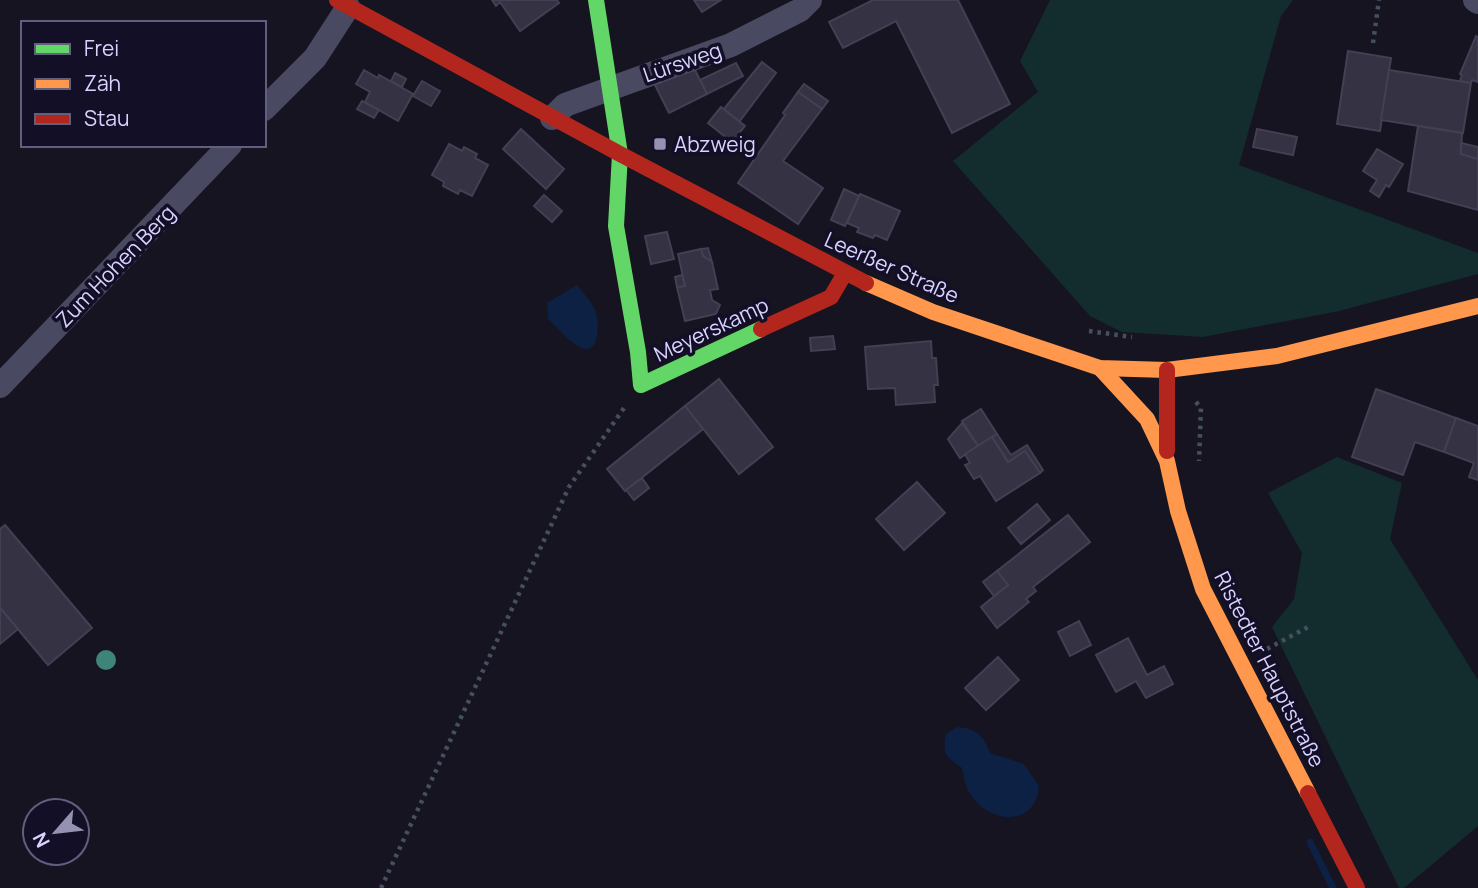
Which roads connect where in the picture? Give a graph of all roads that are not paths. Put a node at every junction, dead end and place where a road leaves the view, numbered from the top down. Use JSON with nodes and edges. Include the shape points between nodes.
{"nodes":[{"id":1,"x":596,"y":0,"type":"edge"},
{"id":2,"x":810,"y":0,"type":"edge"},
{"id":3,"x":343,"y":3,"type":"edge"},
{"id":4,"x":608,"y":87,"type":"junction"},
{"id":5,"x":266,"y":107,"type":"edge"},
{"id":6,"x":552,"y":118,"type":"junction"},
{"id":7,"x":228,"y":147,"type":"edge"},
{"id":8,"x":620,"y":155,"type":"junction"},
{"id":9,"x":845,"y":272,"type":"junction"},
{"id":10,"x":1478,"y":306,"type":"edge"},
{"id":11,"x":1100,"y":368,"type":"junction"},
{"id":12,"x":1167,"y":370,"type":"junction"},
{"id":13,"x":0,"y":386,"type":"edge"},
{"id":14,"x":1167,"y":461,"type":"junction"},
{"id":15,"x":1357,"y":888,"type":"edge"}],
"edges":[{"from":1,"to":4,"type":"street","name":"Meyerskamp"},
{"from":2,"to":4,"type":"street","name":"Lürsweg","via":[[800,10],[731,45]]},
{"from":3,"to":5,"type":"street","via":[[315,58]]},
{"from":3,"to":6,"type":"street","name":"Leerßer Straße"},
{"from":4,"to":6,"type":"street","name":"Lürsweg","via":[[565,105]]},
{"from":4,"to":8,"type":"street","name":"Meyerskamp"},
{"from":6,"to":8,"type":"street","name":"Leerßer Straße"},
{"from":7,"to":13,"type":"street","name":"Zum Hohen Berg"},
{"from":8,"to":9,"type":"street","name":"Leerßer Straße"},
{"from":8,"to":9,"type":"street","name":"Meyerskamp","via":[[616,226],[641,385],[831,297]]},
{"from":9,"to":11,"type":"street","name":"Leerßer Straße","via":[[933,312]]},
{"from":10,"to":12,"type":"street","name":"Leerßer Straße","via":[[1276,356]]},
{"from":11,"to":12,"type":"street","name":"Leerßer Straße"},
{"from":11,"to":14,"type":"street","name":"Ristedter Hauptstraße","via":[[1147,419]]},
{"from":12,"to":14,"type":"street","name":"Ristedter Hauptstraße"},
{"from":14,"to":15,"type":"street","name":"Ristedter Hauptstraße","via":[[1203,589]]}]}
